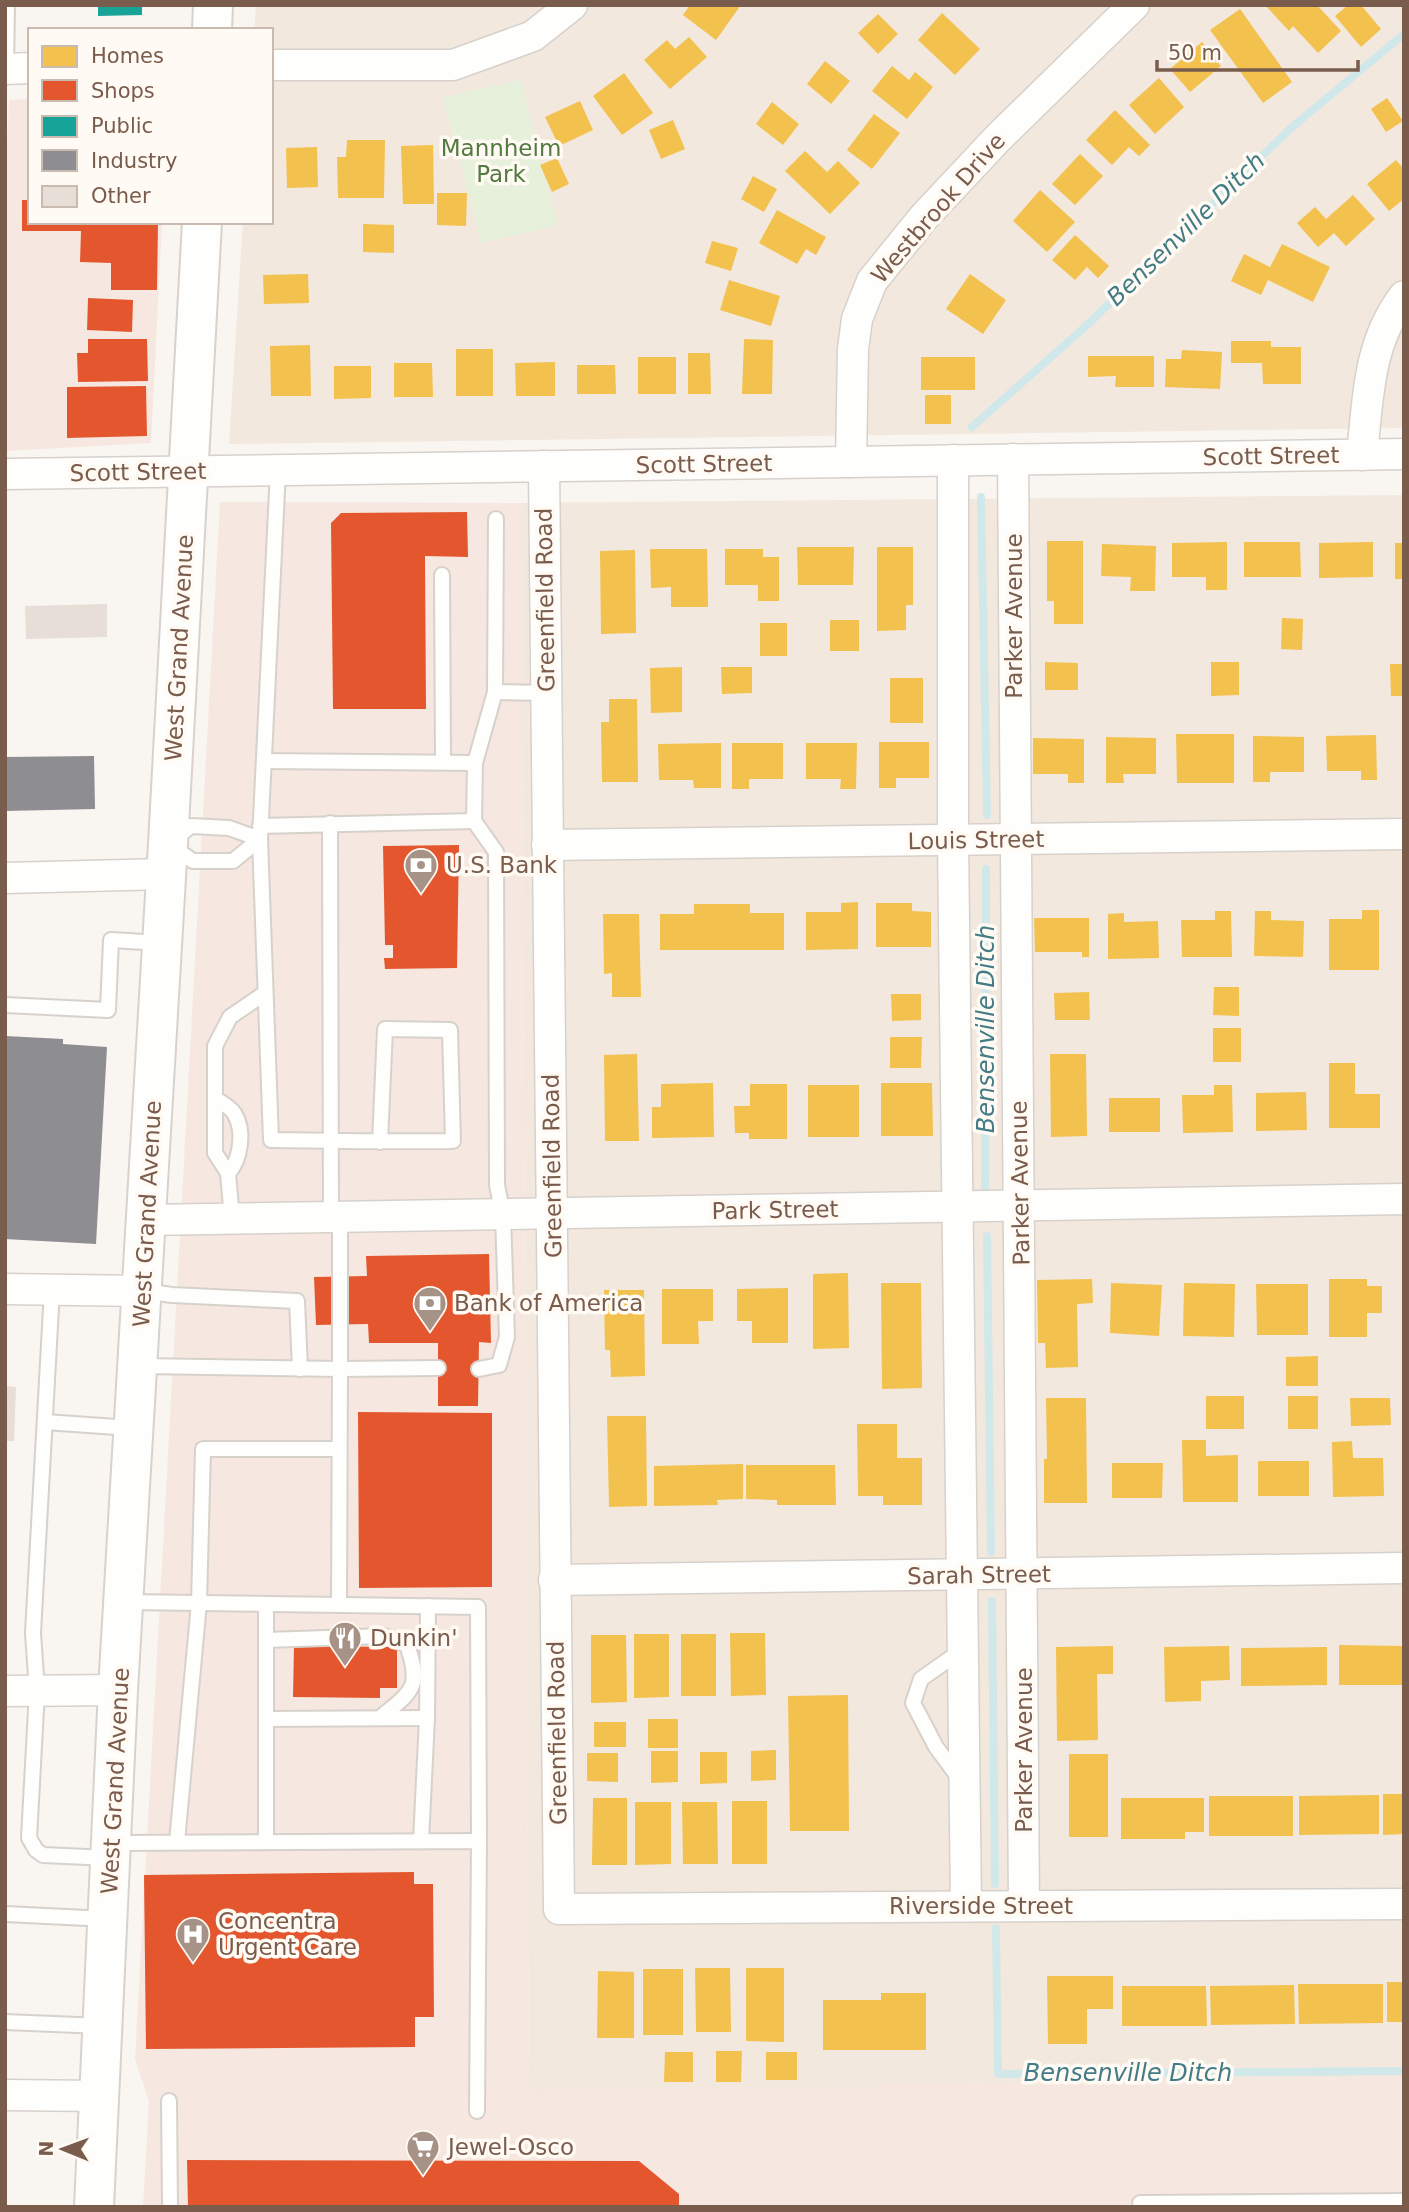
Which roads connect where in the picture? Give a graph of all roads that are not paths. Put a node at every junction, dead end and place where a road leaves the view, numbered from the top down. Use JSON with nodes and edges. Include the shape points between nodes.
{"nodes":[{"id":1,"x":7,"y":5,"type":"edge"},
{"id":2,"x":213,"y":5,"type":"edge"},
{"id":3,"x":572,"y":5,"type":"edge"},
{"id":4,"x":1134,"y":5,"type":"edge"},
{"id":5,"x":212,"y":28,"type":"edge"},
{"id":6,"x":273,"y":65,"type":"edge"},
{"id":7,"x":28,"y":68,"type":"edge"},
{"id":8,"x":6,"y":69,"type":"edge"},
{"id":9,"x":5,"y":79,"type":"edge"},
{"id":10,"x":202,"y":224,"type":"edge"},
{"id":11,"x":1404,"y":296,"type":"edge"},
{"id":12,"x":1404,"y":454,"type":"edge"},
{"id":13,"x":1362,"y":455,"type":"junction"},
{"id":14,"x":953,"y":460,"type":"junction"},
{"id":15,"x":1013,"y":460,"type":"junction"},
{"id":16,"x":852,"y":462,"type":"junction"},
{"id":17,"x":544,"y":466,"type":"junction"},
{"id":18,"x":278,"y":470,"type":"junction"},
{"id":19,"x":189,"y":471,"type":"junction"},
{"id":20,"x":5,"y":474,"type":"edge"},
{"id":21,"x":496,"y":519,"type":"dead end"},
{"id":22,"x":442,"y":575,"type":"dead end"},
{"id":23,"x":495,"y":692,"type":"junction"},
{"id":24,"x":546,"y":693,"type":"junction"},
{"id":25,"x":264,"y":761,"type":"junction"},
{"id":26,"x":443,"y":762,"type":"junction"},
{"id":27,"x":475,"y":763,"type":"junction"},
{"id":28,"x":474,"y":821,"type":"junction"},
{"id":29,"x":330,"y":823,"type":"junction"},
{"id":30,"x":260,"y":832,"type":"junction"},
{"id":31,"x":1404,"y":834,"type":"edge"},
{"id":32,"x":1015,"y":839,"type":"junction"},
{"id":33,"x":953,"y":840,"type":"junction"},
{"id":34,"x":547,"y":845,"type":"junction"},
{"id":35,"x":167,"y":859,"type":"junction"},
{"id":36,"x":5,"y":878,"type":"edge"},
{"id":37,"x":162,"y":943,"type":"junction"},
{"id":38,"x":265,"y":993,"type":"junction"},
{"id":39,"x":5,"y":1005,"type":"edge"},
{"id":40,"x":216,"y":1099,"type":"junction"},
{"id":41,"x":331,"y":1141,"type":"junction"},
{"id":42,"x":380,"y":1142,"type":"junction"},
{"id":43,"x":228,"y":1173,"type":"junction"},
{"id":44,"x":1404,"y":1199,"type":"edge"},
{"id":45,"x":1020,"y":1206,"type":"junction"},
{"id":46,"x":958,"y":1207,"type":"junction"},
{"id":47,"x":553,"y":1214,"type":"junction"},
{"id":48,"x":503,"y":1215,"type":"junction"},
{"id":49,"x":335,"y":1218,"type":"junction"},
{"id":50,"x":232,"y":1219,"type":"junction"},
{"id":51,"x":146,"y":1220,"type":"junction"},
{"id":52,"x":5,"y":1289,"type":"edge"},
{"id":53,"x":52,"y":1290,"type":"junction"},
{"id":54,"x":142,"y":1290,"type":"junction"},
{"id":55,"x":138,"y":1366,"type":"junction"},
{"id":56,"x":300,"y":1368,"type":"junction"},
{"id":57,"x":438,"y":1368,"type":"dead end"},
{"id":58,"x":340,"y":1369,"type":"junction"},
{"id":59,"x":479,"y":1369,"type":"dead end"},
{"id":60,"x":45,"y":1422,"type":"junction"},
{"id":61,"x":134,"y":1429,"type":"junction"},
{"id":62,"x":338,"y":1449,"type":"junction"},
{"id":63,"x":1404,"y":1568,"type":"edge"},
{"id":64,"x":1024,"y":1574,"type":"junction"},
{"id":65,"x":961,"y":1576,"type":"junction"},
{"id":66,"x":554,"y":1580,"type":"junction"},
{"id":67,"x":124,"y":1602,"type":"junction"},
{"id":68,"x":198,"y":1603,"type":"junction"},
{"id":69,"x":266,"y":1604,"type":"junction"},
{"id":70,"x":339,"y":1605,"type":"junction"},
{"id":71,"x":428,"y":1606,"type":"junction"},
{"id":72,"x":266,"y":1640,"type":"junction"},
{"id":73,"x":962,"y":1650,"type":"junction"},
{"id":74,"x":118,"y":1690,"type":"junction"},
{"id":75,"x":5,"y":1691,"type":"edge"},
{"id":76,"x":37,"y":1691,"type":"junction"},
{"id":77,"x":380,"y":1718,"type":"junction"},
{"id":78,"x":426,"y":1718,"type":"junction"},
{"id":79,"x":266,"y":1719,"type":"junction"},
{"id":80,"x":964,"y":1784,"type":"junction"},
{"id":81,"x":421,"y":1841,"type":"junction"},
{"id":82,"x":479,"y":1841,"type":"junction"},
{"id":83,"x":177,"y":1842,"type":"junction"},
{"id":84,"x":266,"y":1842,"type":"junction"},
{"id":85,"x":111,"y":1850,"type":"junction"},
{"id":86,"x":1404,"y":1904,"type":"edge"},
{"id":87,"x":966,"y":1906,"type":"junction"},
{"id":88,"x":1024,"y":1906,"type":"junction"},
{"id":89,"x":559,"y":1909,"type":"joint"},
{"id":90,"x":5,"y":1914,"type":"edge"},
{"id":91,"x":108,"y":1919,"type":"junction"},
{"id":92,"x":5,"y":2022,"type":"edge"},
{"id":93,"x":103,"y":2026,"type":"junction"},
{"id":94,"x":5,"y":2095,"type":"edge"},
{"id":95,"x":100,"y":2096,"type":"junction"},
{"id":96,"x":169,"y":2101,"type":"dead end"},
{"id":97,"x":477,"y":2111,"type":"dead end"},
{"id":98,"x":1404,"y":2201,"type":"edge"},
{"id":99,"x":1140,"y":2203,"type":"dead end"},
{"id":100,"x":94,"y":2207,"type":"edge"},
{"id":101,"x":170,"y":2207,"type":"edge"}],
"edges":[{"from":1,"to":8,"type":"lane"},
{"from":2,"to":5,"type":"main road"},
{"from":3,"to":6,"type":"street","via":[[533,36],[453,65]]},
{"from":4,"to":16,"type":"street","name":"Westbrook Drive","via":[[998,138],[872,281],[857,319],[853,349]]},
{"from":7,"to":8,"type":"street"},
{"from":8,"to":9,"type":"lane"},
{"from":10,"to":19,"type":"main road","name":"West Grand Avenue"},
{"from":11,"to":13,"type":"street","via":[[1388,316],[1376,348]]},
{"from":12,"to":13,"type":"street","name":"Scott Street"},
{"from":13,"to":15,"type":"street","name":"Scott Street"},
{"from":14,"to":15,"type":"street","name":"Scott Street"},
{"from":14,"to":16,"type":"street","name":"Scott Street"},
{"from":14,"to":33,"type":"street"},
{"from":15,"to":32,"type":"street","name":"Parker Avenue"},
{"from":16,"to":17,"type":"street","name":"Scott Street"},
{"from":17,"to":18,"type":"street","name":"Scott Street"},
{"from":17,"to":24,"type":"street","name":"Greenfield Road"},
{"from":18,"to":19,"type":"street","name":"Scott Street"},
{"from":18,"to":25,"type":"lane"},
{"from":19,"to":20,"type":"street","name":"Scott Street"},
{"from":19,"to":35,"type":"main road","name":"West Grand Avenue"},
{"from":21,"to":23,"type":"lane"},
{"from":22,"to":26,"type":"lane"},
{"from":23,"to":24,"type":"lane"},
{"from":23,"to":27,"type":"lane"},
{"from":24,"to":34,"type":"street","name":"Greenfield Road"},
{"from":25,"to":26,"type":"lane"},
{"from":25,"to":30,"type":"lane"},
{"from":26,"to":27,"type":"lane"},
{"from":27,"to":28,"type":"lane"},
{"from":28,"to":29,"type":"lane"},
{"from":28,"to":48,"type":"lane","via":[[496,852],[497,1185]]},
{"from":29,"to":30,"type":"lane"},
{"from":29,"to":41,"type":"lane"},
{"from":30,"to":35,"type":"lane","via":[[233,861]]},
{"from":30,"to":35,"type":"lane","via":[[191,826]]},
{"from":30,"to":38,"type":"lane"},
{"from":31,"to":32,"type":"street","name":"Louis Street"},
{"from":32,"to":33,"type":"street","name":"Louis Street"},
{"from":32,"to":45,"type":"street","name":"Parker Avenue"},
{"from":33,"to":34,"type":"street","name":"Louis Street"},
{"from":33,"to":46,"type":"street"},
{"from":34,"to":47,"type":"street","name":"Greenfield Road"},
{"from":35,"to":36,"type":"street"},
{"from":35,"to":37,"type":"main road","name":"West Grand Avenue"},
{"from":37,"to":39,"type":"lane","via":[[111,940],[108,1010]]},
{"from":37,"to":51,"type":"main road","name":"West Grand Avenue"},
{"from":38,"to":40,"type":"lane","via":[[230,1017],[215,1046]]},
{"from":38,"to":41,"type":"lane","via":[[271,1140]]},
{"from":40,"to":43,"type":"lane","via":[[215,1153]]},
{"from":40,"to":43,"type":"lane","via":[[234,1112],[241,1132],[236,1165]]},
{"from":41,"to":42,"type":"lane"},
{"from":41,"to":49,"type":"lane"},
{"from":42,"to":42,"type":"lane","via":[[385,1030],[450,1030],[453,1142]]},
{"from":43,"to":50,"type":"lane"},
{"from":44,"to":45,"type":"street","name":"Park Street"},
{"from":45,"to":46,"type":"street","name":"Park Street"},
{"from":45,"to":64,"type":"street","name":"Parker Avenue"},
{"from":46,"to":47,"type":"street","name":"Park Street"},
{"from":46,"to":65,"type":"street"},
{"from":47,"to":48,"type":"street","name":"Park Street"},
{"from":47,"to":66,"type":"street","name":"Greenfield Road"},
{"from":48,"to":49,"type":"street","name":"Park Street"},
{"from":48,"to":59,"type":"lane","via":[[507,1336],[499,1365]]},
{"from":49,"to":50,"type":"street","name":"Park Street"},
{"from":49,"to":58,"type":"lane"},
{"from":50,"to":51,"type":"street","name":"Park Street"},
{"from":51,"to":54,"type":"main road","name":"West Grand Avenue"},
{"from":52,"to":53,"type":"street"},
{"from":53,"to":54,"type":"street"},
{"from":53,"to":60,"type":"lane"},
{"from":54,"to":55,"type":"main road","name":"West Grand Avenue"},
{"from":54,"to":56,"type":"lane","via":[[297,1301]]},
{"from":55,"to":56,"type":"lane"},
{"from":55,"to":61,"type":"main road","name":"West Grand Avenue"},
{"from":56,"to":58,"type":"lane"},
{"from":57,"to":58,"type":"lane"},
{"from":58,"to":62,"type":"lane"},
{"from":60,"to":61,"type":"lane"},
{"from":60,"to":76,"type":"lane","via":[[33,1633]]},
{"from":61,"to":67,"type":"main road","name":"West Grand Avenue"},
{"from":62,"to":68,"type":"lane","via":[[203,1449]]},
{"from":62,"to":70,"type":"lane"},
{"from":63,"to":64,"type":"street","name":"Sarah Street"},
{"from":64,"to":65,"type":"street","name":"Sarah Street"},
{"from":64,"to":88,"type":"street","name":"Parker Avenue"},
{"from":65,"to":66,"type":"street","name":"Sarah Street"},
{"from":65,"to":73,"type":"street"},
{"from":66,"to":89,"type":"street","name":"Greenfield Road"},
{"from":67,"to":68,"type":"lane"},
{"from":67,"to":74,"type":"main road","name":"West Grand Avenue"},
{"from":68,"to":69,"type":"lane"},
{"from":68,"to":83,"type":"lane"},
{"from":69,"to":70,"type":"lane"},
{"from":69,"to":72,"type":"lane"},
{"from":70,"to":71,"type":"lane"},
{"from":71,"to":78,"type":"lane"},
{"from":71,"to":82,"type":"lane","via":[[478,1607]]},
{"from":72,"to":77,"type":"lane","via":[[385,1636],[407,1645],[415,1668],[410,1692]]},
{"from":72,"to":79,"type":"lane"},
{"from":73,"to":80,"type":"street"},
{"from":73,"to":80,"type":"lane","via":[[921,1679],[913,1703],[936,1747]]},
{"from":74,"to":76,"type":"street"},
{"from":74,"to":85,"type":"main road","name":"West Grand Avenue"},
{"from":75,"to":76,"type":"street"},
{"from":76,"to":85,"type":"lane","via":[[29,1838],[43,1855]]},
{"from":77,"to":78,"type":"lane"},
{"from":77,"to":79,"type":"lane"},
{"from":78,"to":81,"type":"lane"},
{"from":79,"to":84,"type":"lane"},
{"from":80,"to":87,"type":"street"},
{"from":81,"to":82,"type":"lane"},
{"from":81,"to":84,"type":"lane"},
{"from":82,"to":97,"type":"lane"},
{"from":83,"to":84,"type":"lane"},
{"from":83,"to":85,"type":"lane"},
{"from":85,"to":91,"type":"main road","name":"West Grand Avenue"},
{"from":86,"to":88,"type":"street","name":"Riverside Street"},
{"from":87,"to":88,"type":"street","name":"Riverside Street"},
{"from":87,"to":89,"type":"street","name":"Riverside Street"},
{"from":90,"to":91,"type":"lane"},
{"from":91,"to":93,"type":"main road","name":"West Grand Avenue"},
{"from":92,"to":93,"type":"lane"},
{"from":93,"to":95,"type":"main road","name":"West Grand Avenue"},
{"from":94,"to":95,"type":"street"},
{"from":95,"to":100,"type":"main road","name":"West Grand Avenue"},
{"from":96,"to":101,"type":"lane"},
{"from":98,"to":99,"type":"lane"}]}
